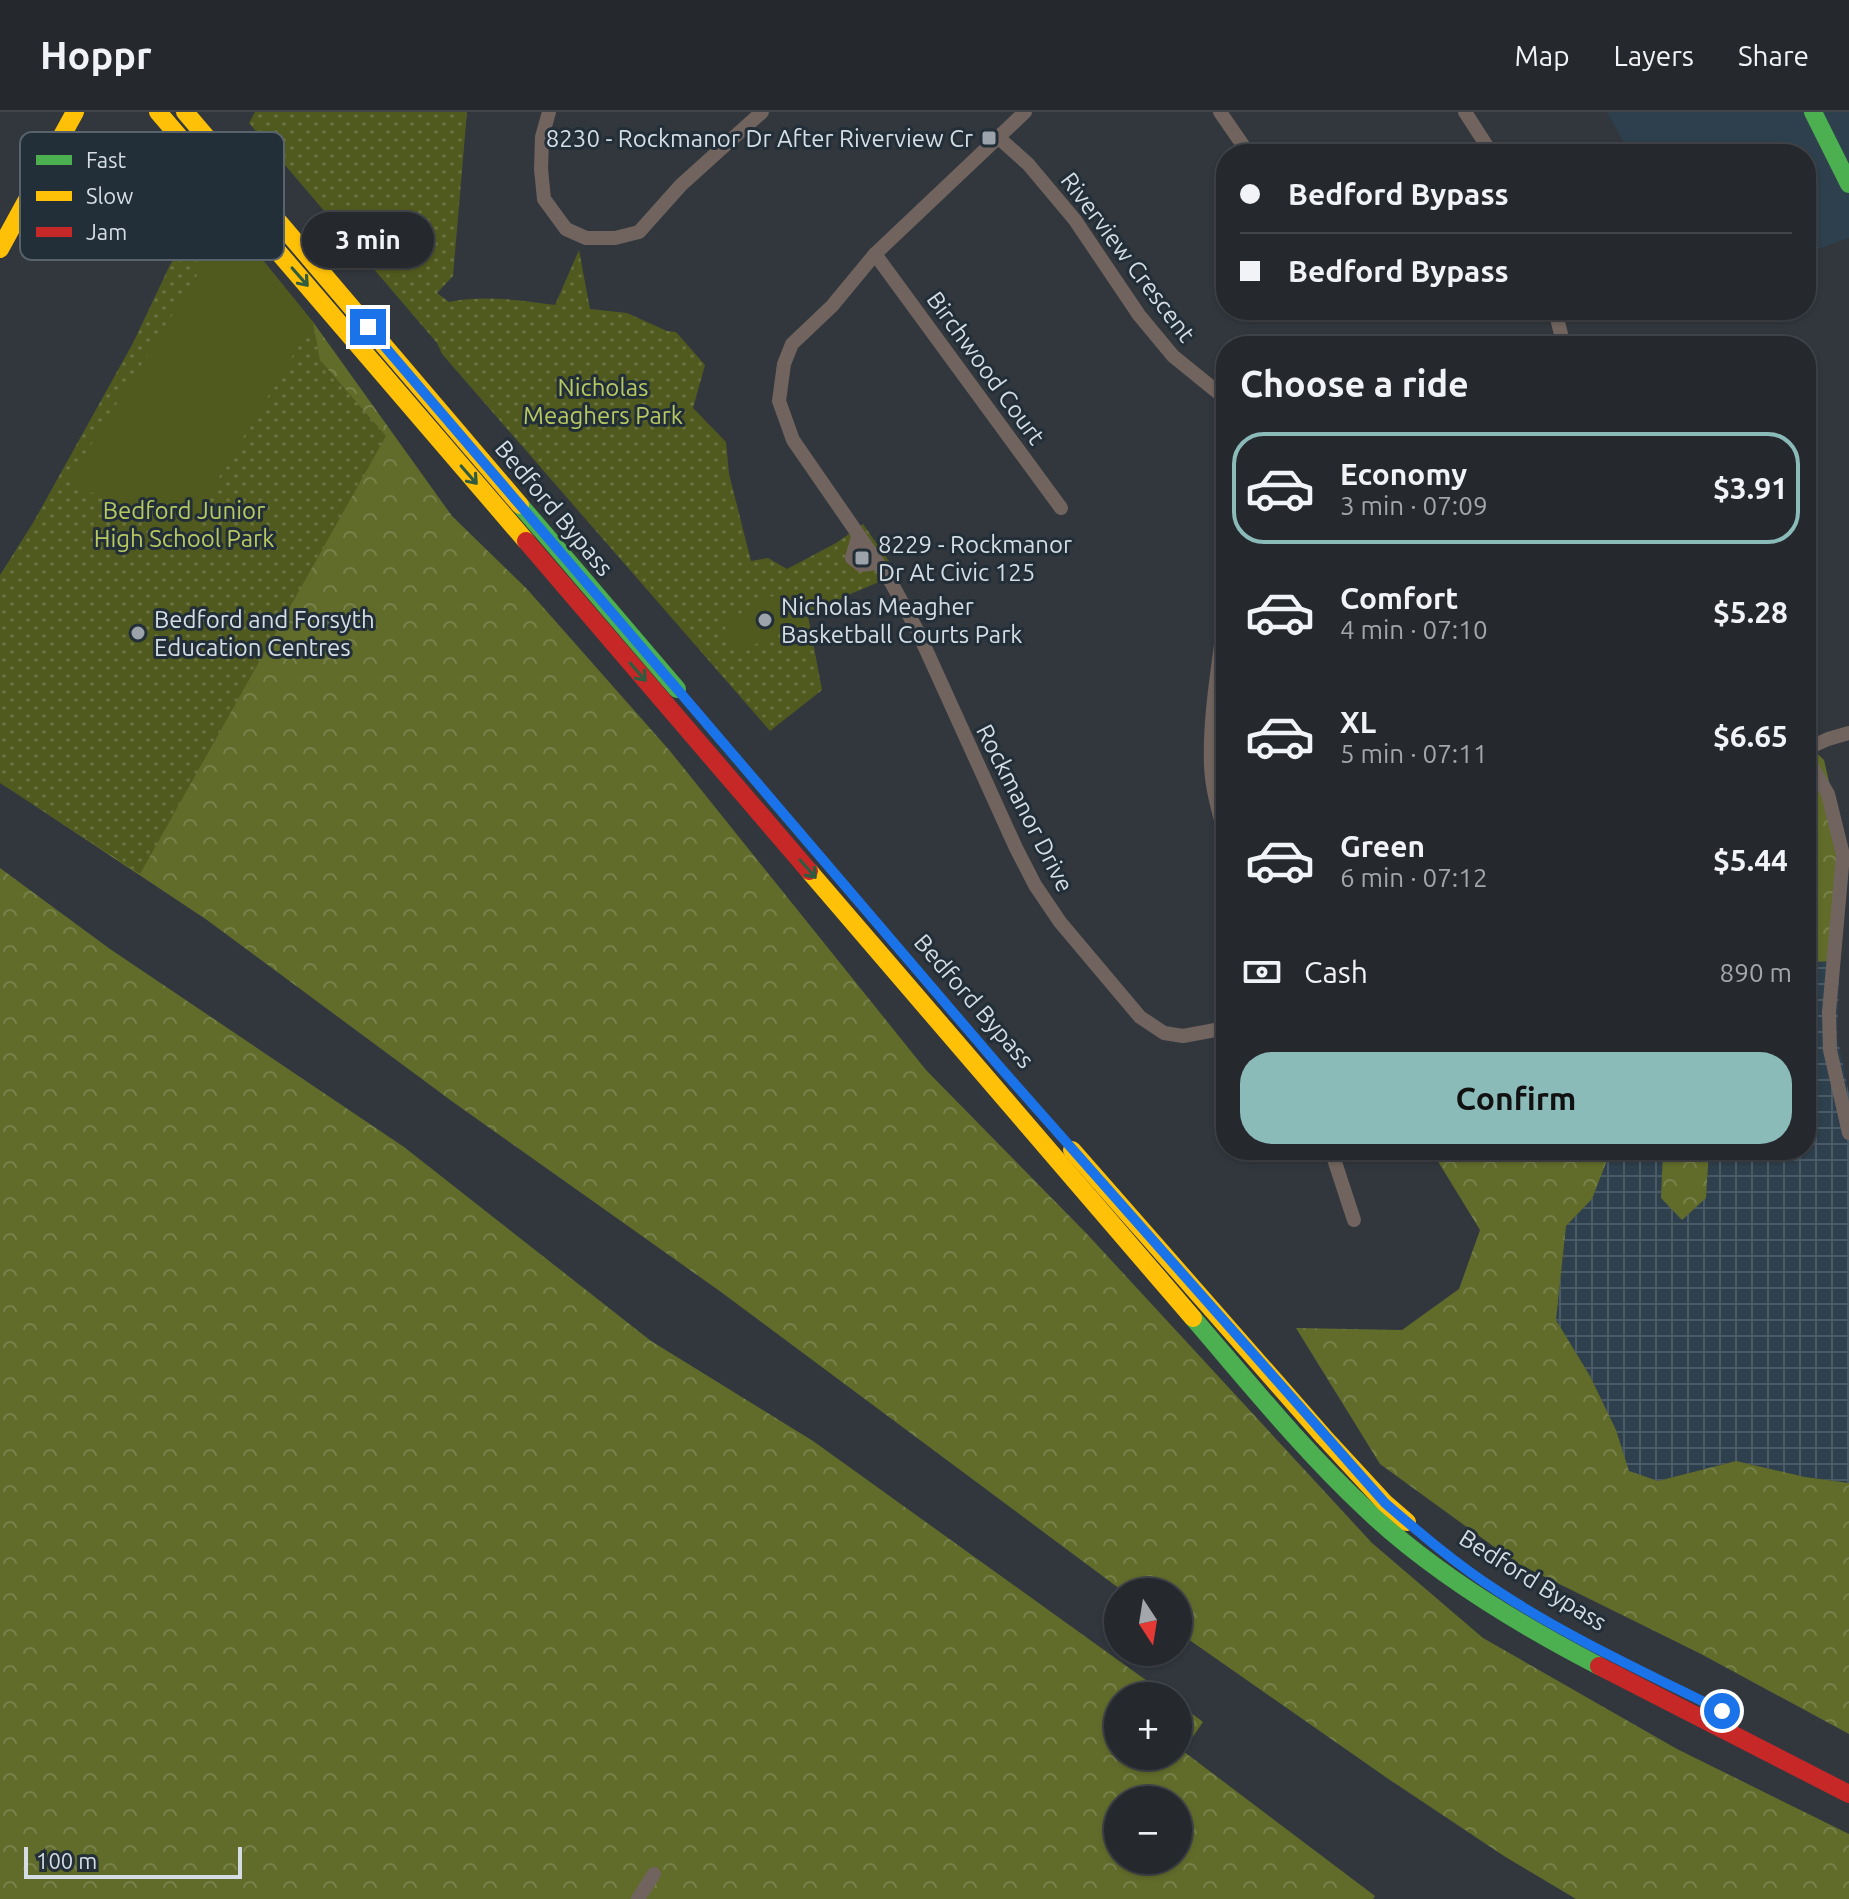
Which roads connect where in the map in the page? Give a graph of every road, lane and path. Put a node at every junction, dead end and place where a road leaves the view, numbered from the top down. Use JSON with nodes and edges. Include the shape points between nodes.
{"nodes":[{"id":1,"x":75,"y":112,"type":"edge"},
{"id":2,"x":158,"y":112,"type":"edge"},
{"id":3,"x":185,"y":112,"type":"edge"},
{"id":4,"x":549,"y":112,"type":"edge"},
{"id":5,"x":762,"y":112,"type":"edge"},
{"id":6,"x":1025,"y":112,"type":"edge"},
{"id":7,"x":1220,"y":112,"type":"edge"},
{"id":8,"x":1465,"y":112,"type":"edge"},
{"id":9,"x":1813,"y":112,"type":"edge"},
{"id":10,"x":64,"y":132,"type":"edge"},
{"id":11,"x":175,"y":132,"type":"edge"},
{"id":12,"x":202,"y":132,"type":"edge"},
{"id":13,"x":999,"y":138,"type":"junction"},
{"id":14,"x":1242,"y":144,"type":"edge"},
{"id":15,"x":1486,"y":144,"type":"edge"},
{"id":16,"x":1849,"y":184,"type":"edge"},
{"id":17,"x":20,"y":212,"type":"edge"},
{"id":18,"x":284,"y":228,"type":"edge"},
{"id":19,"x":0,"y":249,"type":"edge"},
{"id":20,"x":875,"y":254,"type":"junction"},
{"id":21,"x":284,"y":259,"type":"edge"},
{"id":22,"x":1216,"y":390,"type":"edge"},
{"id":23,"x":1061,"y":508,"type":"dead end"},
{"id":24,"x":1216,"y":694,"type":"edge"},
{"id":25,"x":1849,"y":733,"type":"edge"},
{"id":26,"x":1816,"y":745,"type":"edge"},
{"id":27,"x":1816,"y":774,"type":"edge"},
{"id":28,"x":1216,"y":801,"type":"edge"},
{"id":29,"x":1845,"y":873,"type":"edge"},
{"id":30,"x":1216,"y":1030,"type":"edge"},
{"id":31,"x":1849,"y":1133,"type":"edge"},
{"id":32,"x":1334,"y":1160,"type":"edge"},
{"id":33,"x":1354,"y":1220,"type":"dead end"},
{"id":34,"x":1849,"y":1776,"type":"edge"},
{"id":35,"x":1849,"y":1794,"type":"edge"},
{"id":36,"x":654,"y":1874,"type":"dead end"},
{"id":37,"x":638,"y":1899,"type":"edge"}],
"edges":[{"from":1,"to":10,"type":"main road"},
{"from":2,"to":11,"type":"main road","name":"Bedford Bypass","one_way":true},
{"from":3,"to":12,"type":"main road","name":"Bedford Bypass"},
{"from":4,"to":5,"type":"street","via":[[542,137],[544,199],[566,229],[586,238],[639,232],[681,185]]},
{"from":6,"to":13,"type":"street","name":"Rockmanor Drive"},
{"from":7,"to":14,"type":"street"},
{"from":8,"to":15,"type":"street"},
{"from":9,"to":16,"type":"main road"},
{"from":13,"to":20,"type":"street","name":"Rockmanor Drive"},
{"from":13,"to":22,"type":"street","name":"Riverview Crescent","via":[[1075,220],[1166,348]]},
{"from":17,"to":19,"type":"main road"},
{"from":18,"to":34,"type":"main road","name":"Bedford Bypass","via":[[1009,1079],[1385,1503],[1498,1592]]},
{"from":20,"to":23,"type":"street","name":"Birchwood Court"},
{"from":20,"to":30,"type":"street","name":"Rockmanor Drive","via":[[792,344],[779,401],[793,440],[891,582],[1016,848],[1060,922],[1140,1017],[1164,1033],[1183,1036]]},
{"from":21,"to":35,"type":"main road","name":"Bedford Bypass","one_way":true,"via":[[1132,1248],[1308,1451],[1368,1511],[1473,1592],[1566,1649]]},
{"from":24,"to":28,"type":"street","via":[[1211,766]]},
{"from":25,"to":26,"type":"street"},
{"from":27,"to":29,"type":"street","via":[[1828,794]]},
{"from":29,"to":31,"type":"street","via":[[1829,1012],[1830,1050]]},
{"from":32,"to":33,"type":"street"},
{"from":36,"to":37,"type":"street"}]}
